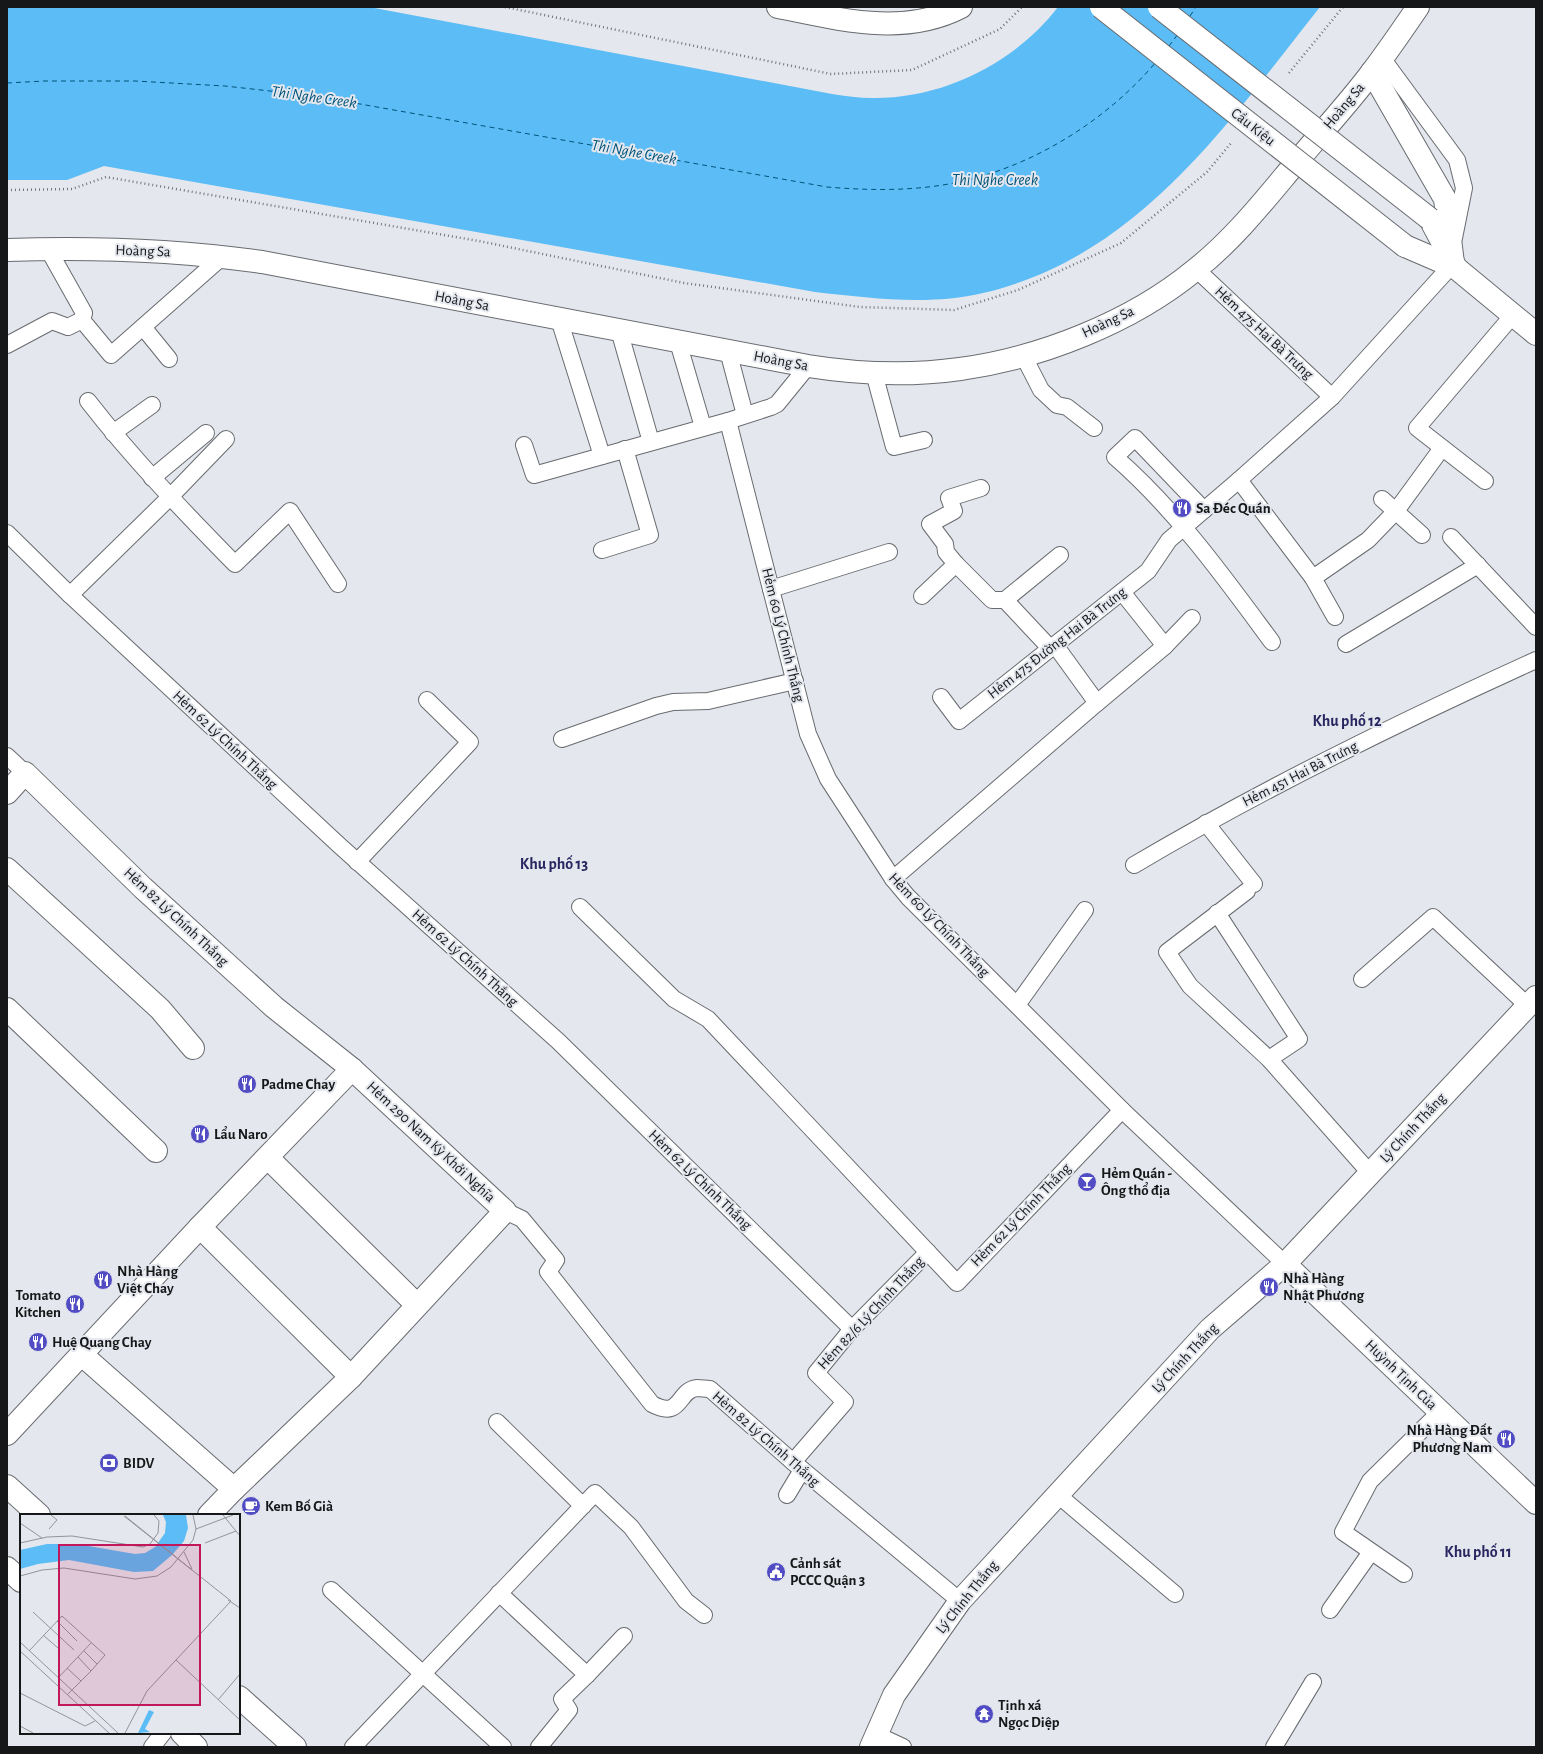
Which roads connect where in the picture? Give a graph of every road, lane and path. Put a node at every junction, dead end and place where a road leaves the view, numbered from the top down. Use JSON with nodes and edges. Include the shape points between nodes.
{"nodes":[{"id":1,"x":505,"y":7,"type":"edge"},
{"id":2,"x":778,"y":7,"type":"edge"},
{"id":3,"x":961,"y":7,"type":"edge"},
{"id":4,"x":1022,"y":7,"type":"edge"},
{"id":5,"x":1101,"y":7,"type":"edge"},
{"id":6,"x":1159,"y":7,"type":"edge"},
{"id":7,"x":1343,"y":7,"type":"edge"},
{"id":8,"x":1418,"y":7,"type":"edge"},
{"id":9,"x":845,"y":14,"type":"edge"},
{"id":10,"x":1377,"y":65,"type":"junction"},
{"id":11,"x":1288,"y":74,"type":"dead end"},
{"id":12,"x":1232,"y":142,"type":"dead end"},
{"id":13,"x":7,"y":190,"type":"edge"},
{"id":14,"x":48,"y":249,"type":"junction"},
{"id":15,"x":7,"y":250,"type":"edge"},
{"id":16,"x":222,"y":257,"type":"junction"},
{"id":17,"x":1453,"y":262,"type":"junction"},
{"id":18,"x":1196,"y":269,"type":"junction"},
{"id":19,"x":1513,"y":315,"type":"junction"},
{"id":20,"x":559,"y":319,"type":"junction"},
{"id":21,"x":82,"y":320,"type":"junction"},
{"id":22,"x":143,"y":327,"type":"junction"},
{"id":23,"x":618,"y":330,"type":"junction"},
{"id":24,"x":1536,"y":334,"type":"edge"},
{"id":25,"x":678,"y":342,"type":"junction"},
{"id":26,"x":7,"y":345,"type":"edge"},
{"id":27,"x":728,"y":351,"type":"junction"},
{"id":28,"x":1023,"y":355,"type":"junction"},
{"id":29,"x":169,"y":359,"type":"dead end"},
{"id":30,"x":808,"y":366,"type":"junction"},
{"id":31,"x":874,"y":373,"type":"junction"},
{"id":32,"x":1332,"y":397,"type":"junction"},
{"id":33,"x":88,"y":401,"type":"dead end"},
{"id":34,"x":152,"y":405,"type":"dead end"},
{"id":35,"x":745,"y":415,"type":"junction"},
{"id":36,"x":728,"y":421,"type":"junction"},
{"id":37,"x":703,"y":427,"type":"junction"},
{"id":38,"x":1094,"y":428,"type":"dead end"},
{"id":39,"x":113,"y":433,"type":"junction"},
{"id":40,"x":206,"y":433,"type":"dead end"},
{"id":41,"x":226,"y":439,"type":"dead end"},
{"id":42,"x":924,"y":440,"type":"dead end"},
{"id":43,"x":651,"y":442,"type":"junction"},
{"id":44,"x":524,"y":446,"type":"dead end"},
{"id":45,"x":1442,"y":448,"type":"junction"},
{"id":46,"x":625,"y":449,"type":"junction"},
{"id":47,"x":602,"y":456,"type":"junction"},
{"id":48,"x":152,"y":478,"type":"junction"},
{"id":49,"x":1239,"y":480,"type":"junction"},
{"id":50,"x":1485,"y":481,"type":"dead end"},
{"id":51,"x":981,"y":488,"type":"dead end"},
{"id":52,"x":170,"y":497,"type":"junction"},
{"id":53,"x":1382,"y":499,"type":"dead end"},
{"id":54,"x":1204,"y":510,"type":"junction"},
{"id":55,"x":1396,"y":511,"type":"junction"},
{"id":56,"x":1183,"y":528,"type":"junction"},
{"id":57,"x":7,"y":533,"type":"edge"},
{"id":58,"x":1422,"y":535,"type":"dead end"},
{"id":59,"x":1451,"y":537,"type":"dead end"},
{"id":60,"x":602,"y":550,"type":"dead end"},
{"id":61,"x":889,"y":552,"type":"dead end"},
{"id":62,"x":1060,"y":555,"type":"dead end"},
{"id":63,"x":956,"y":564,"type":"junction"},
{"id":64,"x":1478,"y":565,"type":"junction"},
{"id":65,"x":1313,"y":578,"type":"junction"},
{"id":66,"x":338,"y":584,"type":"dead end"},
{"id":67,"x":771,"y":589,"type":"junction"},
{"id":68,"x":1122,"y":592,"type":"junction"},
{"id":69,"x":70,"y":595,"type":"junction"},
{"id":70,"x":922,"y":596,"type":"dead end"},
{"id":71,"x":1005,"y":600,"type":"junction"},
{"id":72,"x":1335,"y":617,"type":"dead end"},
{"id":73,"x":1192,"y":618,"type":"dead end"},
{"id":74,"x":1536,"y":627,"type":"edge"},
{"id":75,"x":1272,"y":642,"type":"dead end"},
{"id":76,"x":1346,"y":644,"type":"dead end"},
{"id":77,"x":1052,"y":646,"type":"junction"},
{"id":78,"x":1164,"y":646,"type":"junction"},
{"id":79,"x":1536,"y":660,"type":"edge"},
{"id":80,"x":795,"y":681,"type":"junction"},
{"id":81,"x":941,"y":697,"type":"dead end"},
{"id":82,"x":427,"y":700,"type":"dead end"},
{"id":83,"x":1097,"y":703,"type":"junction"},
{"id":84,"x":562,"y":739,"type":"dead end"},
{"id":85,"x":7,"y":756,"type":"edge"},
{"id":86,"x":26,"y":774,"type":"junction"},
{"id":87,"x":7,"y":793,"type":"edge"},
{"id":88,"x":1206,"y":823,"type":"junction"},
{"id":89,"x":357,"y":862,"type":"junction"},
{"id":90,"x":1134,"y":865,"type":"dead end"},
{"id":91,"x":7,"y":869,"type":"edge"},
{"id":92,"x":893,"y":879,"type":"junction"},
{"id":93,"x":580,"y":907,"type":"dead end"},
{"id":94,"x":1085,"y":910,"type":"dead end"},
{"id":95,"x":1217,"y":913,"type":"junction"},
{"id":96,"x":1362,"y":980,"type":"dead end"},
{"id":97,"x":1534,"y":1000,"type":"edge"},
{"id":98,"x":1017,"y":1005,"type":"junction"},
{"id":99,"x":7,"y":1009,"type":"edge"},
{"id":100,"x":193,"y":1048,"type":"dead end"},
{"id":101,"x":1269,"y":1059,"type":"junction"},
{"id":102,"x":352,"y":1069,"type":"junction"},
{"id":103,"x":1122,"y":1110,"type":"junction"},
{"id":104,"x":156,"y":1151,"type":"dead end"},
{"id":105,"x":268,"y":1158,"type":"junction"},
{"id":106,"x":1370,"y":1173,"type":"junction"},
{"id":107,"x":505,"y":1211,"type":"junction"},
{"id":108,"x":200,"y":1227,"type":"junction"},
{"id":109,"x":928,"y":1252,"type":"junction"},
{"id":110,"x":1285,"y":1264,"type":"junction"},
{"id":111,"x":417,"y":1305,"type":"junction"},
{"id":112,"x":852,"y":1329,"type":"junction"},
{"id":113,"x":81,"y":1354,"type":"junction"},
{"id":114,"x":351,"y":1377,"type":"junction"},
{"id":115,"x":1440,"y":1412,"type":"junction"},
{"id":116,"x":497,"y":1422,"type":"dead end"},
{"id":117,"x":7,"y":1434,"type":"edge"},
{"id":118,"x":797,"y":1466,"type":"junction"},
{"id":119,"x":7,"y":1486,"type":"edge"},
{"id":120,"x":234,"y":1489,"type":"junction"},
{"id":121,"x":787,"y":1495,"type":"dead end"},
{"id":122,"x":1058,"y":1495,"type":"junction"},
{"id":123,"x":1536,"y":1503,"type":"edge"},
{"id":124,"x":583,"y":1506,"type":"junction"},
{"id":125,"x":38,"y":1514,"type":"edge"},
{"id":126,"x":210,"y":1514,"type":"edge"},
{"id":127,"x":1371,"y":1552,"type":"junction"},
{"id":128,"x":7,"y":1568,"type":"edge"},
{"id":129,"x":1404,"y":1574,"type":"dead end"},
{"id":130,"x":20,"y":1580,"type":"edge"},
{"id":131,"x":331,"y":1590,"type":"dead end"},
{"id":132,"x":500,"y":1593,"type":"junction"},
{"id":133,"x":1175,"y":1594,"type":"dead end"},
{"id":134,"x":960,"y":1601,"type":"junction"},
{"id":135,"x":1330,"y":1610,"type":"dead end"},
{"id":136,"x":704,"y":1615,"type":"dead end"},
{"id":137,"x":624,"y":1636,"type":"dead end"},
{"id":138,"x":423,"y":1673,"type":"junction"},
{"id":139,"x":587,"y":1675,"type":"junction"},
{"id":140,"x":1313,"y":1682,"type":"dead end"},
{"id":141,"x":240,"y":1698,"type":"edge"},
{"id":142,"x":162,"y":1734,"type":"edge"},
{"id":143,"x":183,"y":1734,"type":"edge"},
{"id":144,"x":874,"y":1741,"type":"edge"},
{"id":145,"x":152,"y":1747,"type":"edge"},
{"id":146,"x":196,"y":1747,"type":"edge"},
{"id":147,"x":295,"y":1747,"type":"edge"},
{"id":148,"x":353,"y":1747,"type":"edge"},
{"id":149,"x":503,"y":1747,"type":"edge"},
{"id":150,"x":539,"y":1747,"type":"edge"},
{"id":151,"x":903,"y":1747,"type":"edge"},
{"id":152,"x":1274,"y":1747,"type":"edge"}],
"edges":[{"from":1,"to":4,"type":"path","via":[[831,74],[912,70],[1000,29]]},
{"from":2,"to":9,"type":"street"},
{"from":3,"to":9,"type":"street","via":[[940,16],[908,23],[878,24]]},
{"from":5,"to":17,"type":"street","name":"Cầu Kiệu","bridge":true,"via":[[1405,246]]},
{"from":6,"to":17,"type":"street","bridge":true,"via":[[1430,219]]},
{"from":7,"to":11,"type":"path"},
{"from":8,"to":10,"type":"street","name":"Hoàng Sa"},
{"from":10,"to":17,"type":"street","via":[[1445,199]]},
{"from":10,"to":17,"type":"lane","via":[[1456,160],[1464,188]]},
{"from":10,"to":18,"type":"street","name":"Hoàng Sa","via":[[1255,212]]},
{"from":12,"to":13,"type":"path","via":[[1207,172],[1121,243],[1018,290],[954,310],[860,307],[684,283],[479,240],[106,177],[72,189]]},
{"from":14,"to":15,"type":"street","name":"Hoàng Sa"},
{"from":14,"to":16,"type":"street","name":"Hoàng Sa","via":[[168,252]]},
{"from":14,"to":21,"type":"lane","via":[[84,313]]},
{"from":16,"to":20,"type":"street","name":"Hoàng Sa","via":[[262,262]]},
{"from":16,"to":22,"type":"lane"},
{"from":17,"to":19,"type":"street"},
{"from":17,"to":32,"type":"lane"},
{"from":18,"to":28,"type":"street","name":"Hoàng Sa","via":[[1149,302],[1112,322]]},
{"from":18,"to":32,"type":"lane","name":"Hẻm 475 Hai Bà Trưng"},
{"from":19,"to":24,"type":"street"},
{"from":19,"to":45,"type":"lane","via":[[1417,428]]},
{"from":20,"to":23,"type":"street","name":"Hoàng Sa"},
{"from":20,"to":47,"type":"lane"},
{"from":21,"to":22,"type":"lane","via":[[111,355]]},
{"from":21,"to":26,"type":"lane","via":[[68,327],[52,321]]},
{"from":22,"to":29,"type":"lane"},
{"from":23,"to":25,"type":"street","name":"Hoàng Sa"},
{"from":23,"to":43,"type":"lane"},
{"from":25,"to":27,"type":"street","name":"Hoàng Sa"},
{"from":25,"to":37,"type":"lane"},
{"from":27,"to":30,"type":"street","name":"Hoàng Sa"},
{"from":27,"to":35,"type":"lane"},
{"from":28,"to":31,"type":"street","name":"Hoàng Sa","via":[[959,370]]},
{"from":28,"to":38,"type":"lane","via":[[1041,390],[1057,405],[1067,408]]},
{"from":30,"to":31,"type":"street","name":"Hoàng Sa"},
{"from":30,"to":35,"type":"lane","via":[[777,404]]},
{"from":31,"to":42,"type":"lane","via":[[894,447]]},
{"from":32,"to":49,"type":"lane"},
{"from":33,"to":39,"type":"lane"},
{"from":34,"to":39,"type":"lane"},
{"from":35,"to":36,"type":"lane"},
{"from":36,"to":37,"type":"lane"},
{"from":36,"to":67,"type":"lane","name":"Hẻm 60 Lý Chính Thắng"},
{"from":37,"to":43,"type":"lane"},
{"from":39,"to":48,"type":"lane"},
{"from":40,"to":48,"type":"lane"},
{"from":41,"to":52,"type":"lane"},
{"from":43,"to":46,"type":"lane"},
{"from":44,"to":47,"type":"lane","via":[[534,475]]},
{"from":45,"to":50,"type":"lane"},
{"from":45,"to":55,"type":"lane"},
{"from":46,"to":47,"type":"lane"},
{"from":46,"to":60,"type":"lane","via":[[650,535]]},
{"from":48,"to":52,"type":"lane"},
{"from":49,"to":54,"type":"lane"},
{"from":49,"to":65,"type":"lane"},
{"from":51,"to":63,"type":"lane","via":[[949,498],[954,511],[930,524]]},
{"from":52,"to":66,"type":"lane","via":[[235,564],[290,511]]},
{"from":52,"to":69,"type":"lane"},
{"from":53,"to":55,"type":"lane"},
{"from":54,"to":56,"type":"lane"},
{"from":54,"to":56,"type":"lane","via":[[1135,438],[1115,457],[1138,477]]},
{"from":55,"to":58,"type":"lane"},
{"from":55,"to":65,"type":"lane","via":[[1368,540]]},
{"from":56,"to":68,"type":"lane","name":"Hẻm 475 Đường Hai Bà Trưng","via":[[1169,540],[1148,571]]},
{"from":56,"to":75,"type":"lane"},
{"from":57,"to":69,"type":"lane","name":"Hẻm 62 Lý Chính Thắng"},
{"from":59,"to":64,"type":"lane"},
{"from":61,"to":67,"type":"lane"},
{"from":62,"to":71,"type":"lane"},
{"from":63,"to":70,"type":"lane"},
{"from":63,"to":71,"type":"lane","via":[[992,600]]},
{"from":64,"to":74,"type":"lane"},
{"from":64,"to":76,"type":"lane"},
{"from":65,"to":72,"type":"lane"},
{"from":67,"to":80,"type":"lane","name":"Hẻm 60 Lý Chính Thắng"},
{"from":68,"to":77,"type":"lane","name":"Hẻm 475 Đường Hai Bà Trưng"},
{"from":68,"to":78,"type":"lane"},
{"from":69,"to":89,"type":"lane","name":"Hẻm 62 Lý Chính Thắng"},
{"from":71,"to":77,"type":"lane"},
{"from":73,"to":78,"type":"lane"},
{"from":77,"to":81,"type":"lane","name":"Hẻm 475 Đường Hai Bà Trưng","via":[[959,720]]},
{"from":77,"to":83,"type":"lane"},
{"from":78,"to":83,"type":"lane"},
{"from":79,"to":88,"type":"lane","name":"Hẻm 451 Hai Bà Trưng","via":[[1429,709]]},
{"from":80,"to":84,"type":"lane","via":[[708,701],[673,702],[656,706]]},
{"from":80,"to":92,"type":"lane","name":"Hẻm 60 Lý Chính Thắng","via":[[808,734],[828,779]]},
{"from":82,"to":89,"type":"lane","via":[[470,742]]},
{"from":83,"to":92,"type":"lane"},
{"from":85,"to":86,"type":"lane","name":"Hẻm 82 Lý Chính Thắng"},
{"from":86,"to":87,"type":"street"},
{"from":86,"to":102,"type":"street","name":"Hẻm 82 Lý Chính Thắng","via":[[143,888],[274,1007]]},
{"from":88,"to":90,"type":"lane","name":"Hẻm 451 Hai Bà Trưng"},
{"from":88,"to":95,"type":"lane","via":[[1250,887]]},
{"from":89,"to":112,"type":"lane","name":"Hẻm 62 Lý Chính Thắng","via":[[558,1041]]},
{"from":91,"to":100,"type":"street","via":[[155,1004]]},
{"from":92,"to":98,"type":"lane","name":"Hẻm 60 Lý Chính Thắng"},
{"from":93,"to":109,"type":"lane","name":"Hẻm 62 Lý Chính Thắng","via":[[674,999],[708,1019]]},
{"from":94,"to":98,"type":"lane"},
{"from":95,"to":101,"type":"lane","via":[[1299,1039]]},
{"from":95,"to":101,"type":"lane","via":[[1167,952],[1190,986]]},
{"from":96,"to":97,"type":"lane","via":[[1433,917]]},
{"from":97,"to":106,"type":"street","name":"Lý Chính Thắng"},
{"from":98,"to":103,"type":"lane","name":"Hẻm 60 Lý Chính Thắng"},
{"from":99,"to":104,"type":"street"},
{"from":101,"to":106,"type":"lane"},
{"from":102,"to":105,"type":"street"},
{"from":102,"to":107,"type":"street","name":"Hẻm 290 Nam Kỳ Khởi Nghĩa"},
{"from":103,"to":109,"type":"lane","name":"Hẻm 62 Lý Chính Thắng","via":[[957,1283]]},
{"from":103,"to":110,"type":"lane","name":"Hẻm 60 Lý Chính Thắng"},
{"from":105,"to":108,"type":"street"},
{"from":105,"to":111,"type":"street"},
{"from":106,"to":110,"type":"street","name":"Lý Chính Thắng"},
{"from":107,"to":111,"type":"street","name":"Hẻm 290 Nam Kỳ Khởi Nghĩa"},
{"from":107,"to":118,"type":"lane","name":"Hẻm 82 Lý Chính Thắng","via":[[522,1219],[556,1260],[548,1272],[652,1404],[662,1410],[673,1408],[687,1393],[696,1388],[710,1389]]},
{"from":108,"to":113,"type":"street"},
{"from":108,"to":114,"type":"street"},
{"from":109,"to":112,"type":"lane","name":"Hẻm 82/6 Lý Chính Thắng"},
{"from":110,"to":115,"type":"street","name":"Huỳnh Tịnh Của"},
{"from":110,"to":122,"type":"street","name":"Lý Chính Thắng","via":[[1210,1330]]},
{"from":111,"to":114,"type":"street","name":"Hẻm 290 Nam Kỳ Khởi Nghĩa"},
{"from":112,"to":118,"type":"lane","name":"Hẻm 82/6 Lý Chính Thắng","via":[[816,1373],[846,1402]]},
{"from":113,"to":117,"type":"street"},
{"from":113,"to":120,"type":"street"},
{"from":114,"to":120,"type":"street","name":"Hẻm 290 Nam Kỳ Khởi Nghĩa"},
{"from":115,"to":123,"type":"street","name":"Huỳnh Tịnh Của"},
{"from":115,"to":127,"type":"lane","via":[[1370,1481],[1343,1532]]},
{"from":116,"to":124,"type":"lane"},
{"from":118,"to":121,"type":"lane"},
{"from":118,"to":134,"type":"lane","name":"Hẻm 82 Lý Chính Thắng"},
{"from":119,"to":125,"type":"street"},
{"from":120,"to":126,"type":"street","name":"Hẻm 290 Nam Kỳ Khởi Nghĩa"},
{"from":122,"to":133,"type":"lane"},
{"from":122,"to":134,"type":"street","name":"Lý Chính Thắng"},
{"from":124,"to":132,"type":"lane"},
{"from":124,"to":136,"type":"lane","via":[[595,1493],[631,1527],[686,1601]]},
{"from":127,"to":129,"type":"lane"},
{"from":127,"to":135,"type":"lane"},
{"from":128,"to":130,"type":"street"},
{"from":131,"to":138,"type":"lane"},
{"from":132,"to":138,"type":"lane"},
{"from":132,"to":139,"type":"lane"},
{"from":134,"to":144,"type":"street","name":"Lý Chính Thắng","via":[[894,1696]]},
{"from":137,"to":139,"type":"lane"},
{"from":138,"to":148,"type":"lane"},
{"from":138,"to":149,"type":"lane"},
{"from":139,"to":150,"type":"lane","via":[[562,1699],[569,1710]]},
{"from":140,"to":152,"type":"lane"},
{"from":141,"to":147,"type":"street"},
{"from":142,"to":145,"type":"lane"},
{"from":143,"to":146,"type":"street"},
{"from":144,"to":151,"type":"lane"}]}
